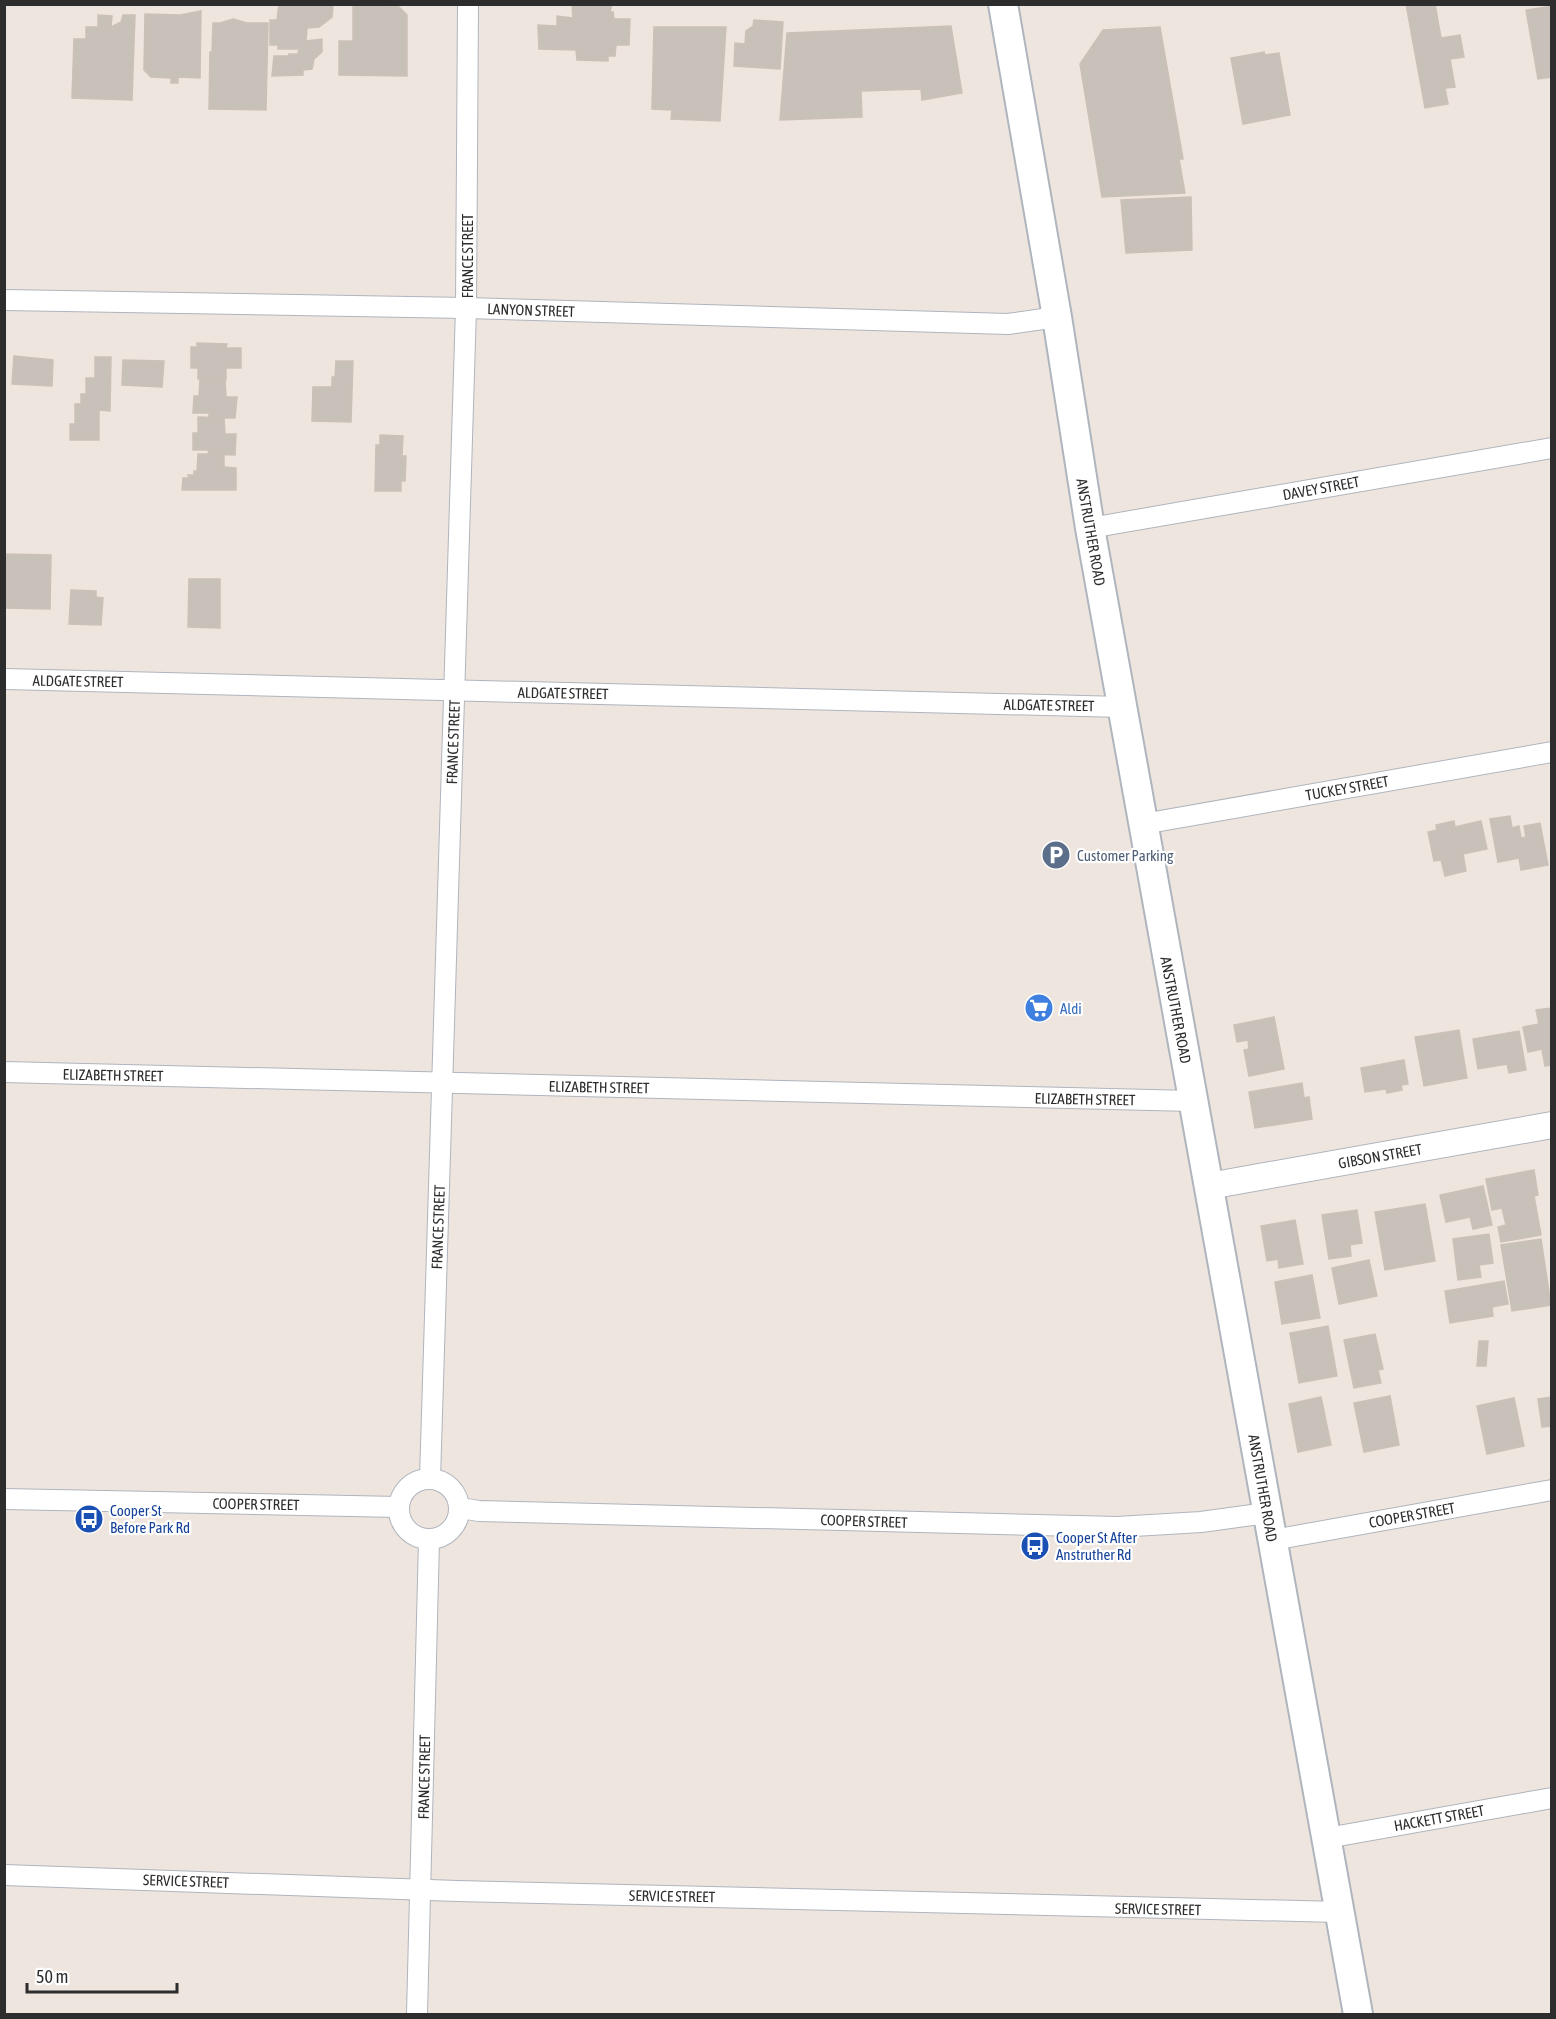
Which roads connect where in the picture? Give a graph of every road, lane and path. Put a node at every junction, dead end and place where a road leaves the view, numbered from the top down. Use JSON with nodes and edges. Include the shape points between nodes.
{"nodes":[{"id":1,"x":468,"y":4,"type":"edge"},
{"id":2,"x":1003,"y":4,"type":"edge"},
{"id":3,"x":4,"y":300,"type":"edge"},
{"id":4,"x":466,"y":308,"type":"junction"},
{"id":5,"x":1057,"y":317,"type":"junction"},
{"id":6,"x":1551,"y":448,"type":"edge"},
{"id":7,"x":1090,"y":528,"type":"junction"},
{"id":8,"x":4,"y":679,"type":"edge"},
{"id":9,"x":454,"y":690,"type":"junction"},
{"id":10,"x":1122,"y":707,"type":"junction"},
{"id":11,"x":1551,"y":752,"type":"edge"},
{"id":12,"x":1143,"y":824,"type":"junction"},
{"id":13,"x":4,"y":1072,"type":"edge"},
{"id":14,"x":442,"y":1083,"type":"junction"},
{"id":15,"x":1193,"y":1101,"type":"junction"},
{"id":16,"x":1551,"y":1125,"type":"edge"},
{"id":17,"x":1209,"y":1186,"type":"junction"},
{"id":18,"x":430,"y":1479,"type":"junction"},
{"id":19,"x":1551,"y":1490,"type":"edge"},
{"id":20,"x":4,"y":1499,"type":"edge"},
{"id":21,"x":399,"y":1508,"type":"junction"},
{"id":22,"x":460,"y":1508,"type":"junction"},
{"id":23,"x":1267,"y":1513,"type":"junction"},
{"id":24,"x":429,"y":1540,"type":"junction"},
{"id":25,"x":1273,"y":1540,"type":"junction"},
{"id":26,"x":1551,"y":1798,"type":"edge"},
{"id":27,"x":1327,"y":1838,"type":"junction"},
{"id":28,"x":4,"y":1875,"type":"edge"},
{"id":29,"x":421,"y":1889,"type":"junction"},
{"id":30,"x":1339,"y":1912,"type":"junction"},
{"id":31,"x":417,"y":2014,"type":"edge"},
{"id":32,"x":1358,"y":2014,"type":"edge"}],
"edges":[{"from":1,"to":4,"type":"street","name":"FRANCE STREET"},
{"from":2,"to":5,"type":"main road","name":"ANSTRUTHER ROAD"},
{"from":3,"to":4,"type":"street","name":"LANYON STREET"},
{"from":4,"to":5,"type":"street","name":"LANYON STREET","via":[[1008,324]]},
{"from":4,"to":9,"type":"street","name":"FRANCE STREET"},
{"from":5,"to":7,"type":"main road","name":"ANSTRUTHER ROAD"},
{"from":6,"to":7,"type":"street","name":"DAVEY STREET"},
{"from":7,"to":10,"type":"main road","name":"ANSTRUTHER ROAD"},
{"from":8,"to":9,"type":"street","name":"ALDGATE STREET"},
{"from":9,"to":10,"type":"street","name":"ALDGATE STREET"},
{"from":9,"to":14,"type":"street","name":"FRANCE STREET"},
{"from":10,"to":12,"type":"main road","name":"ANSTRUTHER ROAD"},
{"from":11,"to":12,"type":"street","name":"TUCKEY STREET"},
{"from":12,"to":15,"type":"main road","name":"ANSTRUTHER ROAD"},
{"from":13,"to":14,"type":"street","name":"ELIZABETH STREET"},
{"from":14,"to":15,"type":"street","name":"ELIZABETH STREET"},
{"from":14,"to":18,"type":"street","name":"FRANCE STREET"},
{"from":15,"to":17,"type":"main road","name":"ANSTRUTHER ROAD"},
{"from":16,"to":17,"type":"street","name":"GIBSON STREET"},
{"from":17,"to":23,"type":"main road","name":"ANSTRUTHER ROAD"},
{"from":18,"to":21,"type":"street","via":[[405,1490]]},
{"from":18,"to":22,"type":"street","via":[[447,1484]]},
{"from":19,"to":25,"type":"street","name":"COOPER STREET"},
{"from":20,"to":21,"type":"street","name":"COOPER STREET"},
{"from":21,"to":24,"type":"street","via":[[404,1527]]},
{"from":22,"to":23,"type":"street","name":"COOPER STREET","via":[[1117,1527]]},
{"from":22,"to":24,"type":"street","via":[[455,1526]]},
{"from":23,"to":25,"type":"main road","name":"ANSTRUTHER ROAD"},
{"from":24,"to":29,"type":"street","name":"FRANCE STREET"},
{"from":25,"to":27,"type":"main road","name":"ANSTRUTHER ROAD"},
{"from":26,"to":27,"type":"street","name":"HACKETT STREET"},
{"from":27,"to":30,"type":"main road","name":"ANSTRUTHER ROAD"},
{"from":28,"to":29,"type":"street","name":"SERVICE STREET"},
{"from":29,"to":30,"type":"street","name":"SERVICE STREET"},
{"from":29,"to":31,"type":"street","name":"FRANCE STREET"},
{"from":30,"to":32,"type":"main road","name":"ANSTRUTHER ROAD"}]}
